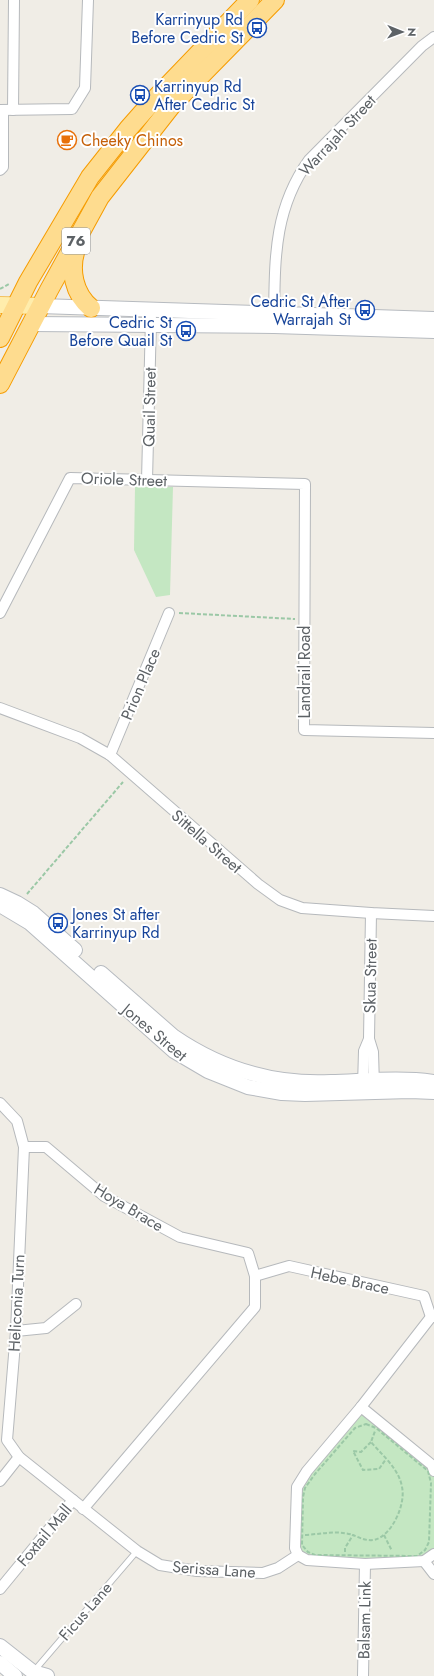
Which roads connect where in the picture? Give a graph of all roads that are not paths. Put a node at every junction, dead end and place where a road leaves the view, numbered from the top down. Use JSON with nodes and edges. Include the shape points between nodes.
{"nodes":[{"id":1,"x":14,"y":0,"type":"edge"},
{"id":2,"x":88,"y":0,"type":"edge"},
{"id":3,"x":250,"y":0,"type":"edge"},
{"id":4,"x":275,"y":0,"type":"edge"},
{"id":5,"x":434,"y":37,"type":"edge"},
{"id":6,"x":5,"y":110,"type":"edge"},
{"id":7,"x":0,"y":170,"type":"edge"},
{"id":8,"x":82,"y":229,"type":"junction"},
{"id":9,"x":8,"y":305,"type":"edge"},
{"id":10,"x":40,"y":306,"type":"junction"},
{"id":11,"x":91,"y":308,"type":"junction"},
{"id":12,"x":151,"y":318,"type":"junction"},
{"id":13,"x":434,"y":319,"type":"edge"},
{"id":14,"x":274,"y":320,"type":"junction"},
{"id":15,"x":32,"y":324,"type":"junction"},
{"id":16,"x":2,"y":329,"type":"edge"},
{"id":17,"x":434,"y":331,"type":"edge"},
{"id":18,"x":0,"y":384,"type":"edge"},
{"id":19,"x":147,"y":480,"type":"junction"},
{"id":20,"x":305,"y":484,"type":"joint"},
{"id":21,"x":0,"y":613,"type":"edge"},
{"id":22,"x":169,"y":613,"type":"road end"},
{"id":23,"x":0,"y":708,"type":"edge"},
{"id":24,"x":434,"y":733,"type":"edge"},
{"id":25,"x":110,"y":755,"type":"junction"},
{"id":26,"x":0,"y":895,"type":"edge"},
{"id":27,"x":0,"y":905,"type":"edge"},
{"id":28,"x":371,"y":914,"type":"junction"},
{"id":29,"x":434,"y":916,"type":"edge"},
{"id":30,"x":434,"y":1082,"type":"edge"},
{"id":31,"x":368,"y":1086,"type":"junction"},
{"id":32,"x":434,"y":1092,"type":"edge"},
{"id":33,"x":0,"y":1103,"type":"edge"},
{"id":34,"x":24,"y":1146,"type":"junction"},
{"id":35,"x":255,"y":1276,"type":"junction"},
{"id":36,"x":76,"y":1304,"type":"dead end"},
{"id":37,"x":432,"y":1317,"type":"edge"},
{"id":38,"x":16,"y":1331,"type":"junction"},
{"id":39,"x":362,"y":1407,"type":"junction"},
{"id":40,"x":19,"y":1457,"type":"junction"},
{"id":41,"x":434,"y":1471,"type":"edge"},
{"id":42,"x":0,"y":1481,"type":"edge"},
{"id":43,"x":73,"y":1500,"type":"junction"},
{"id":44,"x":83,"y":1509,"type":"junction"},
{"id":45,"x":137,"y":1551,"type":"junction"},
{"id":46,"x":434,"y":1554,"type":"edge"},
{"id":47,"x":298,"y":1555,"type":"junction"},
{"id":48,"x":424,"y":1561,"type":"junction"},
{"id":49,"x":365,"y":1564,"type":"junction"},
{"id":50,"x":434,"y":1574,"type":"edge"},
{"id":51,"x":0,"y":1589,"type":"edge"},
{"id":52,"x":0,"y":1646,"type":"edge"},
{"id":53,"x":0,"y":1663,"type":"edge"},
{"id":54,"x":33,"y":1672,"type":"junction"},
{"id":55,"x":15,"y":1676,"type":"edge"},
{"id":56,"x":47,"y":1676,"type":"edge"},
{"id":57,"x":363,"y":1676,"type":"edge"}],
"edges":[{"from":1,"to":6,"type":"street"},
{"from":2,"to":6,"type":"street","via":[[85,88],[72,109]]},
{"from":3,"to":9,"type":"highway","number":"76","via":[[175,77],[108,154],[90,177]]},
{"from":4,"to":8,"type":"highway","number":"76","via":[[172,105],[100,198]]},
{"from":5,"to":14,"type":"street","name":"Warrajah Street","via":[[422,46],[309,160],[295,182],[280,223],[276,247]]},
{"from":6,"to":7,"type":"street","via":[[3,167]]},
{"from":8,"to":10,"type":"highway","number":"76"},
{"from":8,"to":11,"type":"highway","via":[[74,254],[73,273],[76,290]]},
{"from":9,"to":10,"type":"main road"},
{"from":9,"to":16,"type":"highway","number":"76"},
{"from":10,"to":11,"type":"street"},
{"from":10,"to":15,"type":"highway","number":"76"},
{"from":11,"to":12,"type":"street"},
{"from":12,"to":14,"type":"street"},
{"from":12,"to":15,"type":"street"},
{"from":12,"to":19,"type":"street","name":"Quail Street"},
{"from":13,"to":14,"type":"street"},
{"from":14,"to":17,"type":"street"},
{"from":15,"to":16,"type":"main road"},
{"from":15,"to":18,"type":"highway","number":"76"},
{"from":19,"to":20,"type":"street","name":"Oriole Street"},
{"from":19,"to":21,"type":"street","name":"Oriole Street","via":[[70,478]]},
{"from":20,"to":24,"type":"street","name":"Landrail Road","via":[[304,730]]},
{"from":22,"to":25,"type":"street","name":"Prion Place"},
{"from":23,"to":25,"type":"street","name":"Sittella Street","via":[[80,738]]},
{"from":25,"to":28,"type":"street","name":"Sittella Street","via":[[258,884],[280,900],[302,908]]},
{"from":26,"to":31,"type":"street","name":"Jones Street","via":[[17,903],[47,925],[173,1036],[204,1056],[240,1071],[277,1080]]},
{"from":27,"to":31,"type":"street","name":"Jones Street","via":[[30,922],[174,1051],[194,1064],[230,1080],[265,1091],[305,1094]]},
{"from":28,"to":29,"type":"street","name":"Sittella Street"},
{"from":28,"to":31,"type":"street","name":"Skua Street","via":[[368,1039],[364,1051]]},
{"from":30,"to":31,"type":"street","name":"Jones Street","via":[[406,1079]]},
{"from":31,"to":32,"type":"street","name":"Jones Street"},
{"from":33,"to":34,"type":"street","via":[[16,1121]]},
{"from":34,"to":35,"type":"street","name":"Hoya Brace","via":[[46,1147],[104,1196],[180,1237],[248,1253]]},
{"from":34,"to":38,"type":"street","name":"Heliconia Turn"},
{"from":35,"to":37,"type":"street","name":"Hebe Brace","via":[[289,1266],[424,1296]]},
{"from":35,"to":44,"type":"street","via":[[255,1307]]},
{"from":36,"to":38,"type":"street","via":[[46,1328]]},
{"from":37,"to":39,"type":"street"},
{"from":38,"to":40,"type":"street","name":"Heliconia Turn","via":[[7,1440]]},
{"from":39,"to":41,"type":"street","via":[[377,1424],[432,1465]]},
{"from":39,"to":47,"type":"street","via":[[307,1471],[297,1487],[295,1548]]},
{"from":40,"to":42,"type":"street"},
{"from":40,"to":43,"type":"street","name":"Heliconia Turn"},
{"from":43,"to":44,"type":"street","name":"Serissa Lane"},
{"from":43,"to":51,"type":"street","name":"Foxtail Mall"},
{"from":44,"to":45,"type":"street","name":"Serissa Lane"},
{"from":45,"to":47,"type":"street","name":"Serissa Lane","via":[[160,1565],[197,1571],[263,1572],[278,1568]]},
{"from":45,"to":54,"type":"lane","name":"Ficus Lane"},
{"from":46,"to":48,"type":"street"},
{"from":47,"to":49,"type":"street","via":[[307,1560]]},
{"from":48,"to":49,"type":"street"},
{"from":48,"to":50,"type":"street"},
{"from":49,"to":57,"type":"street","name":"Balsam Link"},
{"from":52,"to":54,"type":"street"},
{"from":53,"to":55,"type":"street"},
{"from":54,"to":56,"type":"street"}]}
